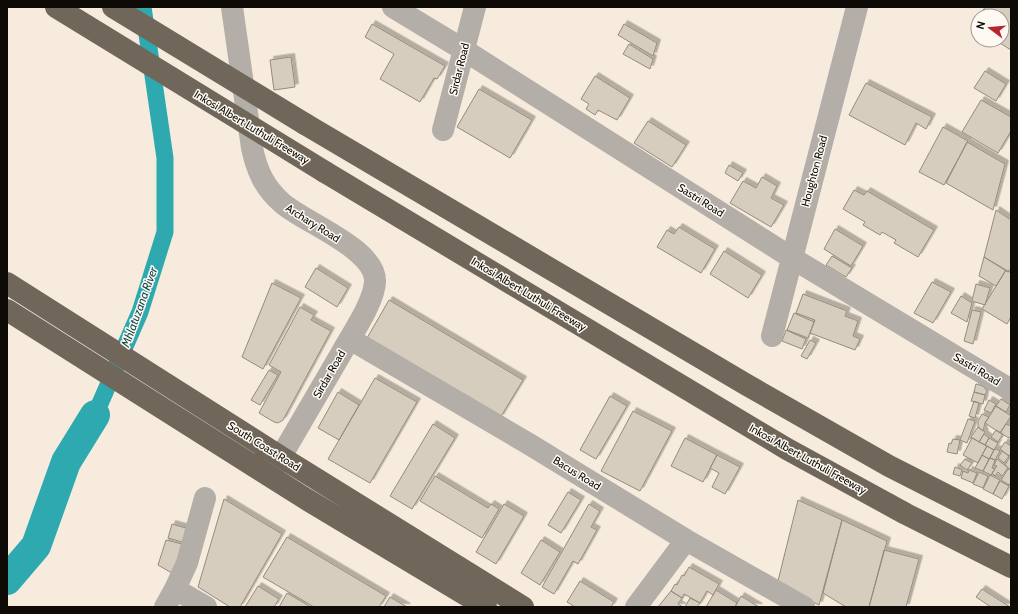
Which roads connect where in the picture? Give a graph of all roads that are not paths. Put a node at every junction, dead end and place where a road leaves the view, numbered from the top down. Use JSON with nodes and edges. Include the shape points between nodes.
{"nodes":[{"id":1,"x":56,"y":7,"type":"edge"},
{"id":2,"x":113,"y":7,"type":"edge"},
{"id":3,"x":232,"y":7,"type":"edge"},
{"id":4,"x":393,"y":7,"type":"edge"},
{"id":5,"x":475,"y":7,"type":"edge"},
{"id":6,"x":857,"y":7,"type":"edge"},
{"id":7,"x":464,"y":50,"type":"junction"},
{"id":8,"x":443,"y":130,"type":"dead end"},
{"id":9,"x":792,"y":258,"type":"junction"},
{"id":10,"x":372,"y":268,"type":"joint"},
{"id":11,"x":7,"y":283,"type":"edge"},
{"id":12,"x":7,"y":310,"type":"edge"},
{"id":13,"x":772,"y":336,"type":"dead end"},
{"id":14,"x":350,"y":339,"type":"junction"},
{"id":15,"x":1011,"y":390,"type":"edge"},
{"id":16,"x":281,"y":457,"type":"junction"},
{"id":17,"x":270,"y":476,"type":"junction"},
{"id":18,"x":205,"y":498,"type":"dead end"},
{"id":19,"x":1011,"y":528,"type":"edge"},
{"id":20,"x":686,"y":540,"type":"junction"},
{"id":21,"x":1010,"y":567,"type":"edge"},
{"id":22,"x":170,"y":598,"type":"edge"},
{"id":23,"x":472,"y":603,"type":"edge"},
{"id":24,"x":206,"y":607,"type":"edge"},
{"id":25,"x":523,"y":607,"type":"edge"},
{"id":26,"x":636,"y":607,"type":"edge"},
{"id":27,"x":804,"y":607,"type":"edge"}],
"edges":[{"from":1,"to":21,"type":"highway","name":"Inkosi Albert Luthuli Freeway","bridge":true,"via":[[325,172],[787,449]]},
{"from":2,"to":19,"type":"highway","bridge":true,"via":[[305,124],[754,389],[889,466]]},
{"from":3,"to":10,"type":"street","name":"Archary Road","via":[[252,148],[256,166],[267,188],[282,204],[363,256]]},
{"from":4,"to":7,"type":"street","name":"Sastri Road"},
{"from":5,"to":7,"type":"street","name":"Sirdar Road"},
{"from":6,"to":9,"type":"street","name":"Houghton Road"},
{"from":7,"to":8,"type":"street","name":"Sirdar Road"},
{"from":7,"to":9,"type":"street","name":"Sastri Road"},
{"from":9,"to":13,"type":"street","name":"Houghton Road"},
{"from":9,"to":15,"type":"street","name":"Sastri Road"},
{"from":10,"to":14,"type":"street","name":"Sirdar Road","via":[[376,281],[372,298]]},
{"from":11,"to":16,"type":"highway","name":"South Coast Road"},
{"from":12,"to":17,"type":"highway","name":"South Coast Road"},
{"from":14,"to":16,"type":"street","name":"Sirdar Road"},
{"from":14,"to":20,"type":"street","name":"Bacus Road"},
{"from":16,"to":17,"type":"street","name":"Sirdar Road"},
{"from":16,"to":25,"type":"highway","name":"South Coast Road"},
{"from":17,"to":23,"type":"highway","name":"South Coast Road"},
{"from":18,"to":22,"type":"street","via":[[187,563]]},
{"from":20,"to":26,"type":"street"},
{"from":20,"to":27,"type":"street","name":"Bacus Road"},
{"from":22,"to":24,"type":"street"}]}
